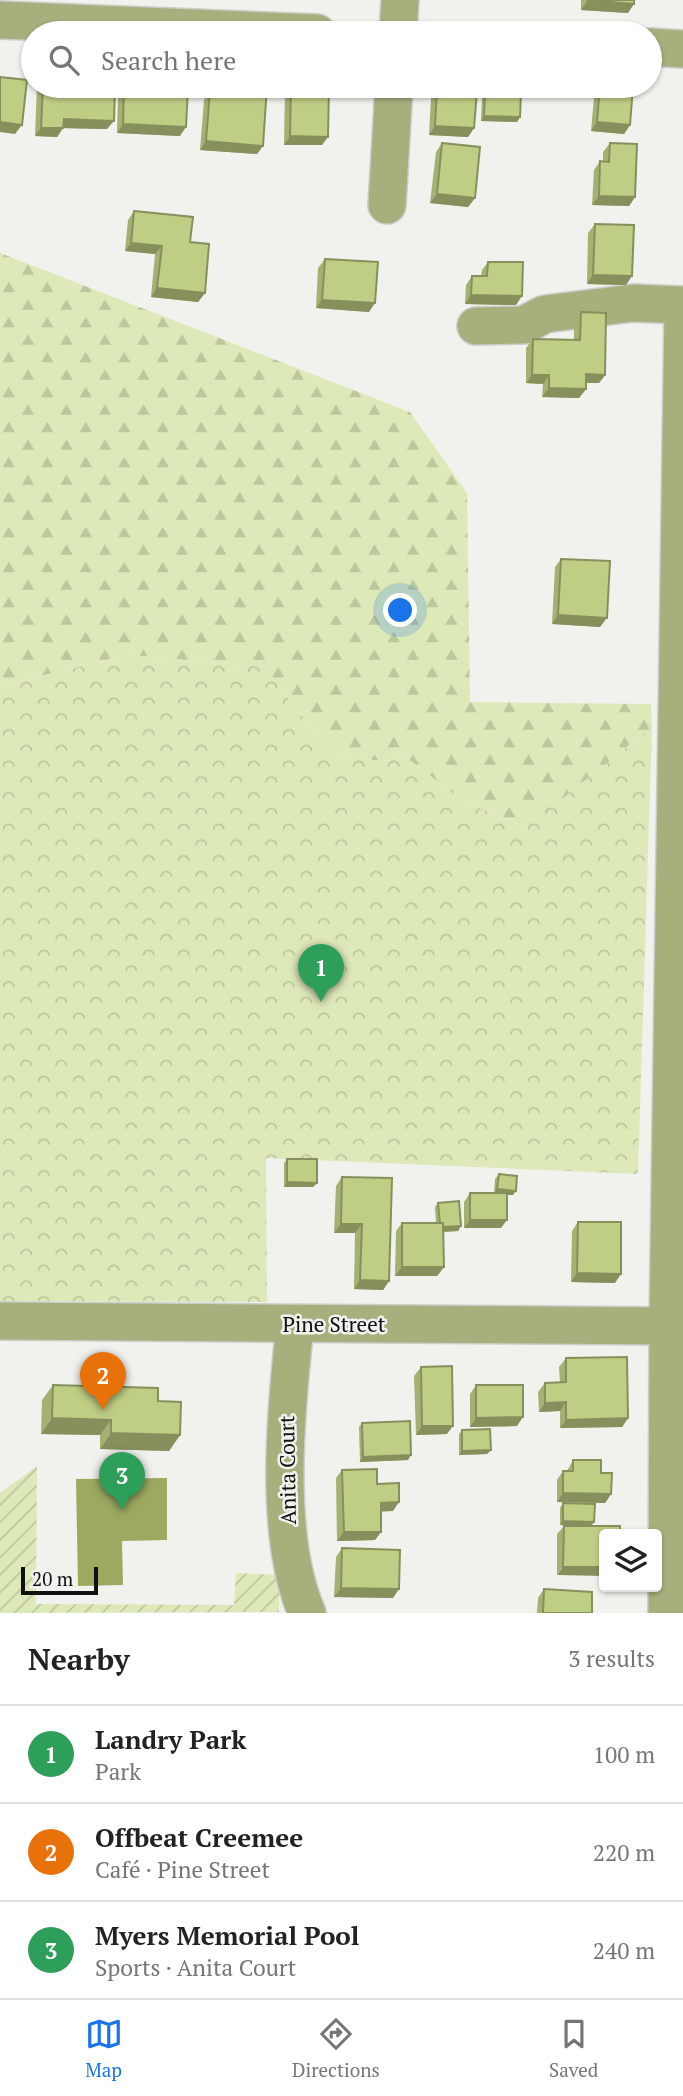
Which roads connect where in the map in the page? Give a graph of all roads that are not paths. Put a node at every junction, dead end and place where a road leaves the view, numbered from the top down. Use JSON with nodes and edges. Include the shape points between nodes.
{"nodes":[{"id":1,"x":400,"y":0,"type":"edge"},
{"id":2,"x":111,"y":12,"type":"edge"},
{"id":3,"x":0,"y":20,"type":"edge"},
{"id":4,"x":199,"y":21,"type":"edge"},
{"id":5,"x":399,"y":21,"type":"edge"},
{"id":6,"x":662,"y":48,"type":"edge"},
{"id":7,"x":683,"y":49,"type":"edge"},
{"id":8,"x":393,"y":98,"type":"edge"},
{"id":9,"x":387,"y":205,"type":"dead end"},
{"id":10,"x":683,"y":307,"type":"edge"},
{"id":11,"x":476,"y":326,"type":"dead end"},
{"id":12,"x":0,"y":1321,"type":"edge"},
{"id":13,"x":295,"y":1325,"type":"junction"},
{"id":14,"x":668,"y":1326,"type":"junction"},
{"id":15,"x":307,"y":1613,"type":"edge"},
{"id":16,"x":667,"y":1613,"type":"edge"}],
"edges":[{"from":1,"to":5,"type":"street"},
{"from":2,"to":3,"type":"street"},
{"from":2,"to":4,"type":"street"},
{"from":6,"to":7,"type":"street"},
{"from":8,"to":9,"type":"street"},
{"from":10,"to":11,"type":"street","via":[[633,303],[545,314],[524,325]]},
{"from":10,"to":14,"type":"street"},
{"from":12,"to":13,"type":"street","name":"Pine Street"},
{"from":13,"to":14,"type":"street","name":"Pine Street"},
{"from":13,"to":15,"type":"street","name":"Anita Court","via":[[285,1462],[295,1571]]},
{"from":14,"to":16,"type":"street"}]}
